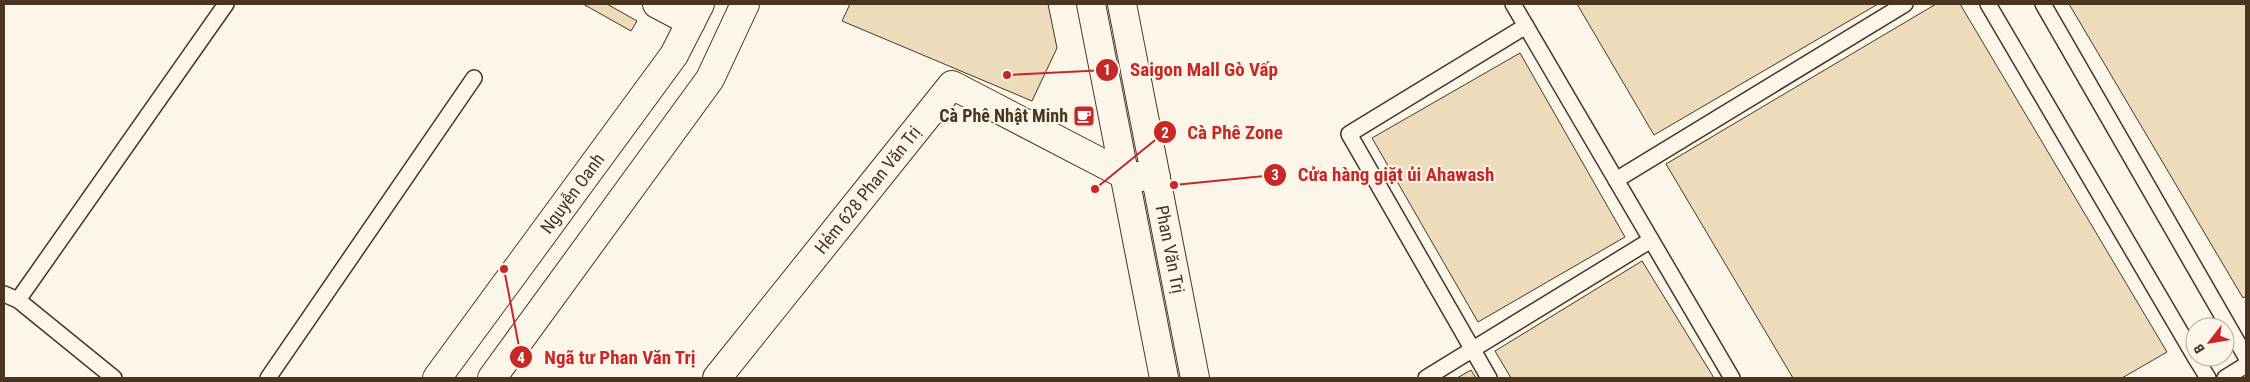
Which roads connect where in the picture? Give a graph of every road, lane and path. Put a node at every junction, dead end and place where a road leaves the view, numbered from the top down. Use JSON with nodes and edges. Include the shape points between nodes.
{"nodes":[{"id":1,"x":226,"y":4,"type":"edge"},
{"id":2,"x":658,"y":4,"type":"edge"},
{"id":3,"x":745,"y":4,"type":"edge"},
{"id":4,"x":1091,"y":4,"type":"edge"},
{"id":5,"x":1122,"y":4,"type":"edge"},
{"id":6,"x":1513,"y":4,"type":"edge"},
{"id":7,"x":1904,"y":4,"type":"edge"},
{"id":8,"x":1988,"y":4,"type":"edge"},
{"id":9,"x":2043,"y":4,"type":"edge"},
{"id":10,"x":695,"y":13,"type":"edge"},
{"id":11,"x":1526,"y":26,"type":"junction"},
{"id":12,"x":474,"y":78,"type":"dead end"},
{"id":13,"x":1125,"y":175,"type":"junction"},
{"id":14,"x":1156,"y":178,"type":"junction"},
{"id":15,"x":1616,"y":180,"type":"junction"},
{"id":16,"x":1651,"y":240,"type":"junction"},
{"id":17,"x":4,"y":294,"type":"edge"},
{"id":18,"x":18,"y":300,"type":"junction"},
{"id":19,"x":2185,"y":340,"type":"edge"},
{"id":20,"x":1472,"y":350,"type":"junction"},
{"id":21,"x":2246,"y":357,"type":"edge"},
{"id":22,"x":2246,"y":365,"type":"edge"},
{"id":23,"x":2201,"y":367,"type":"edge"},
{"id":24,"x":114,"y":378,"type":"edge"},
{"id":25,"x":268,"y":378,"type":"edge"},
{"id":26,"x":437,"y":378,"type":"edge"},
{"id":27,"x":492,"y":378,"type":"edge"},
{"id":28,"x":717,"y":378,"type":"edge"},
{"id":29,"x":1164,"y":378,"type":"edge"},
{"id":30,"x":1195,"y":378,"type":"edge"},
{"id":31,"x":1426,"y":378,"type":"edge"},
{"id":32,"x":1489,"y":378,"type":"edge"},
{"id":33,"x":1732,"y":378,"type":"edge"},
{"id":34,"x":2208,"y":378,"type":"edge"},
{"id":35,"x":2225,"y":378,"type":"edge"}],
"edges":[{"from":1,"to":18,"type":"lane"},
{"from":2,"to":10,"type":"main road"},
{"from":3,"to":27,"type":"main road","via":[[710,79]]},
{"from":4,"to":13,"type":"main road","name":"Phan Văn Trị"},
{"from":5,"to":14,"type":"main road","name":"Phan Văn Trị"},
{"from":6,"to":11,"type":"lane"},
{"from":7,"to":15,"type":"lane"},
{"from":8,"to":19,"type":"lane"},
{"from":9,"to":21,"type":"lane"},
{"from":10,"to":26,"type":"main road","name":"Nguyễn Oanh","via":[[674,55]]},
{"from":11,"to":15,"type":"lane"},
{"from":11,"to":20,"type":"lane","via":[[1349,134]]},
{"from":12,"to":25,"type":"lane"},
{"from":13,"to":14,"type":"main road","name":"Hẻm 628 Phan Văn Trị"},
{"from":13,"to":28,"type":"main road","name":"Hẻm 628 Phan Văn Trị","via":[[952,85]]},
{"from":13,"to":29,"type":"main road","name":"Phan Văn Trị"},
{"from":14,"to":30,"type":"main road","name":"Phan Văn Trị"},
{"from":15,"to":16,"type":"lane"},
{"from":16,"to":20,"type":"lane"},
{"from":16,"to":33,"type":"lane"},
{"from":17,"to":18,"type":"lane"},
{"from":18,"to":24,"type":"lane"},
{"from":20,"to":31,"type":"lane"},
{"from":20,"to":32,"type":"lane"},
{"from":22,"to":35,"type":"lane"},
{"from":23,"to":34,"type":"lane"}]}
